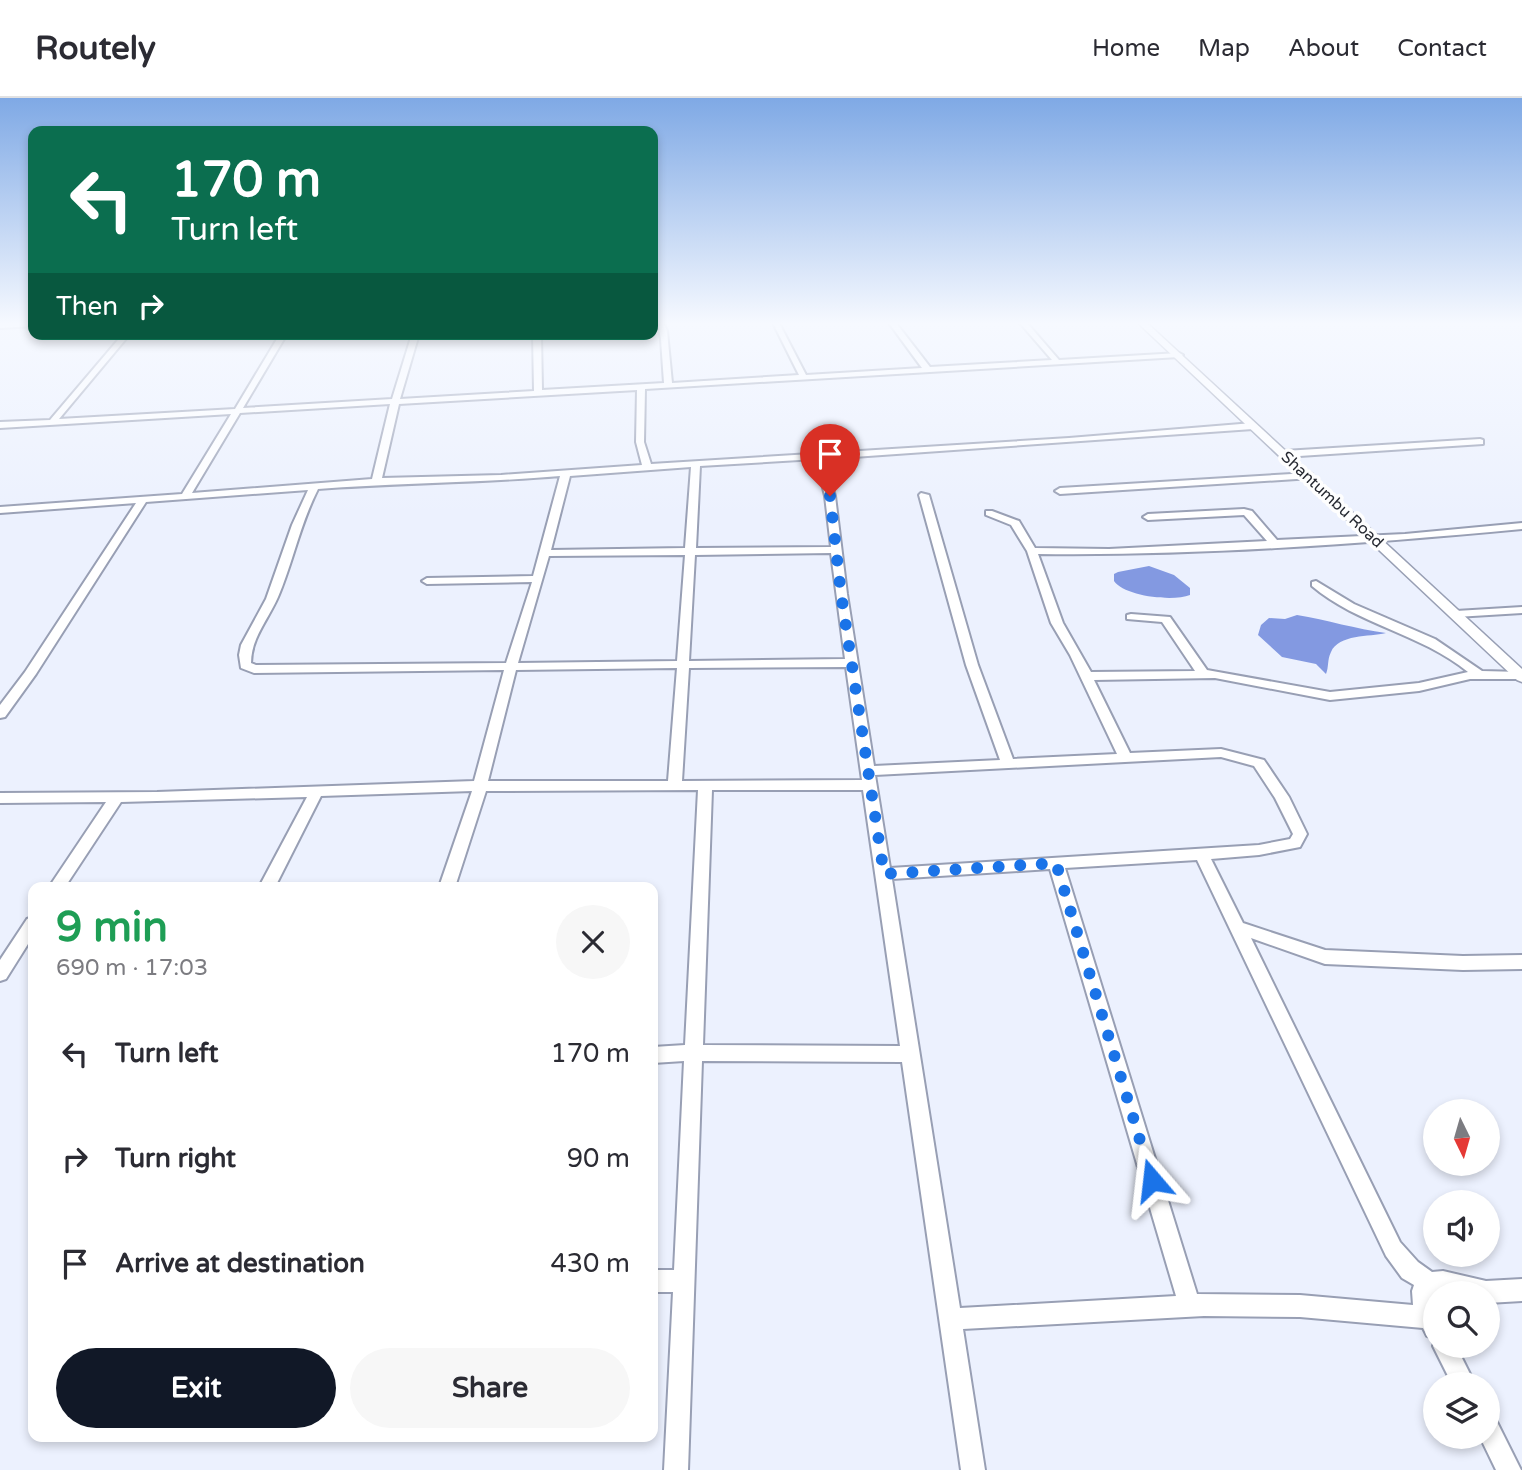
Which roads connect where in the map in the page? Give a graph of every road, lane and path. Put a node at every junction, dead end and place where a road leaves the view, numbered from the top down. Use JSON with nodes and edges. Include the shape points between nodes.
{"nodes":[{"id":1,"x":82,"y":387,"type":"edge"},
{"id":2,"x":253,"y":387,"type":"edge"},
{"id":3,"x":400,"y":387,"type":"edge"},
{"id":4,"x":538,"y":387,"type":"edge"},
{"id":5,"x":641,"y":387,"type":"joint"},
{"id":6,"x":1212,"y":387,"type":"edge"},
{"id":7,"x":538,"y":394,"type":"junction"},
{"id":8,"x":395,"y":402,"type":"junction"},
{"id":9,"x":239,"y":411,"type":"junction"},
{"id":10,"x":52,"y":422,"type":"junction"},
{"id":11,"x":0,"y":425,"type":"edge"},
{"id":12,"x":1253,"y":426,"type":"junction"},
{"id":13,"x":1479,"y":442,"type":"dead end"},
{"id":14,"x":1284,"y":454,"type":"junction"},
{"id":15,"x":820,"y":455,"type":"junction"},
{"id":16,"x":696,"y":464,"type":"junction"},
{"id":17,"x":647,"y":467,"type":"junction"},
{"id":18,"x":566,"y":473,"type":"junction"},
{"id":19,"x":1309,"y":476,"type":"junction"},
{"id":20,"x":376,"y":482,"type":"junction"},
{"id":21,"x":314,"y":488,"type":"junction"},
{"id":22,"x":1060,"y":491,"type":"dead end"},
{"id":23,"x":924,"y":495,"type":"dead end"},
{"id":24,"x":185,"y":497,"type":"junction"},
{"id":25,"x":142,"y":501,"type":"junction"},
{"id":26,"x":0,"y":510,"type":"edge"},
{"id":27,"x":989,"y":513,"type":"dead end"},
{"id":28,"x":1148,"y":516,"type":"dead end"},
{"id":29,"x":1522,"y":526,"type":"edge"},
{"id":30,"x":1375,"y":538,"type":"junction"},
{"id":31,"x":1274,"y":543,"type":"junction"},
{"id":32,"x":836,"y":550,"type":"junction"},
{"id":33,"x":1032,"y":551,"type":"junction"},
{"id":34,"x":691,"y":552,"type":"junction"},
{"id":35,"x":545,"y":553,"type":"junction"},
{"id":36,"x":538,"y":579,"type":"junction"},
{"id":37,"x":427,"y":581,"type":"dead end"},
{"id":38,"x":1316,"y":583,"type":"dead end"},
{"id":39,"x":1522,"y":610,"type":"edge"},
{"id":40,"x":1456,"y":614,"type":"junction"},
{"id":41,"x":1131,"y":617,"type":"dead end"},
{"id":42,"x":853,"y":663,"type":"junction"},
{"id":43,"x":685,"y":664,"type":"junction"},
{"id":44,"x":511,"y":668,"type":"junction"},
{"id":45,"x":1203,"y":674,"type":"junction"},
{"id":46,"x":1478,"y":674,"type":"junction"},
{"id":47,"x":1086,"y":676,"type":"junction"},
{"id":48,"x":1521,"y":676,"type":"edge"},
{"id":49,"x":0,"y":714,"type":"edge"},
{"id":50,"x":1126,"y":758,"type":"junction"},
{"id":51,"x":1008,"y":764,"type":"junction"},
{"id":52,"x":869,"y":778,"type":"junction"},
{"id":53,"x":480,"y":786,"type":"junction"},
{"id":54,"x":675,"y":787,"type":"junction"},
{"id":55,"x":705,"y":787,"type":"junction"},
{"id":56,"x":317,"y":791,"type":"junction"},
{"id":57,"x":0,"y":798,"type":"edge"},
{"id":58,"x":116,"y":798,"type":"junction"},
{"id":59,"x":1202,"y":855,"type":"junction"},
{"id":60,"x":1056,"y":863,"type":"junction"},
{"id":61,"x":884,"y":874,"type":"junction"},
{"id":62,"x":60,"y":882,"type":"edge"},
{"id":63,"x":270,"y":882,"type":"edge"},
{"id":64,"x":449,"y":882,"type":"edge"},
{"id":65,"x":1237,"y":927,"type":"junction"},
{"id":66,"x":28,"y":931,"type":"edge"},
{"id":67,"x":1522,"y":962,"type":"edge"},
{"id":68,"x":0,"y":974,"type":"edge"},
{"id":69,"x":694,"y":1053,"type":"junction"},
{"id":70,"x":910,"y":1054,"type":"junction"},
{"id":71,"x":658,"y":1055,"type":"edge"},
{"id":72,"x":658,"y":1281,"type":"edge"},
{"id":73,"x":684,"y":1281,"type":"junction"},
{"id":74,"x":1427,"y":1281,"type":"edge"},
{"id":75,"x":1522,"y":1290,"type":"edge"},
{"id":76,"x":1500,"y":1291,"type":"edge"},
{"id":77,"x":1190,"y":1306,"type":"junction"},
{"id":78,"x":951,"y":1319,"type":"junction"},
{"id":79,"x":1423,"y":1321,"type":"edge"},
{"id":80,"x":1498,"y":1449,"type":"edge"},
{"id":81,"x":676,"y":1470,"type":"edge"},
{"id":82,"x":973,"y":1470,"type":"edge"},
{"id":83,"x":1508,"y":1470,"type":"edge"}],
"edges":[{"from":1,"to":10,"type":"street"},
{"from":2,"to":9,"type":"street"},
{"from":3,"to":8,"type":"street"},
{"from":4,"to":7,"type":"street"},
{"from":5,"to":7,"type":"street"},
{"from":5,"to":17,"type":"street","via":[[640,442]]},
{"from":6,"to":12,"type":"street","name":"Shantumbu Road"},
{"from":7,"to":8,"type":"street"},
{"from":8,"to":9,"type":"street"},
{"from":8,"to":20,"type":"street"},
{"from":9,"to":10,"type":"street"},
{"from":9,"to":24,"type":"street"},
{"from":10,"to":11,"type":"street"},
{"from":12,"to":14,"type":"street","name":"Shantumbu Road"},
{"from":12,"to":15,"type":"street"},
{"from":13,"to":14,"type":"street"},
{"from":14,"to":19,"type":"street","name":"Shantumbu Road"},
{"from":15,"to":16,"type":"street"},
{"from":15,"to":32,"type":"street"},
{"from":16,"to":17,"type":"street"},
{"from":16,"to":34,"type":"street"},
{"from":17,"to":18,"type":"street"},
{"from":18,"to":20,"type":"street"},
{"from":18,"to":35,"type":"street"},
{"from":19,"to":22,"type":"street"},
{"from":19,"to":30,"type":"street","name":"Shantumbu Road"},
{"from":20,"to":21,"type":"street"},
{"from":21,"to":24,"type":"street"},
{"from":21,"to":44,"type":"street","via":[[304,504],[275,593],[256,625],[244,665],[254,669]]},
{"from":23,"to":51,"type":"street","via":[[972,666]]},
{"from":24,"to":25,"type":"street"},
{"from":25,"to":26,"type":"street"},
{"from":25,"to":49,"type":"street"},
{"from":27,"to":33,"type":"street","via":[[1015,523]]},
{"from":28,"to":31,"type":"street","via":[[1244,512]]},
{"from":29,"to":30,"type":"street"},
{"from":30,"to":31,"type":"street"},
{"from":30,"to":40,"type":"street","name":"Shantumbu Road"},
{"from":31,"to":33,"type":"street","via":[[1109,552]]},
{"from":32,"to":34,"type":"street"},
{"from":32,"to":42,"type":"street"},
{"from":33,"to":47,"type":"street","via":[[1058,623]]},
{"from":34,"to":35,"type":"street"},
{"from":34,"to":43,"type":"street"},
{"from":35,"to":36,"type":"street"},
{"from":36,"to":37,"type":"street"},
{"from":36,"to":44,"type":"street"},
{"from":38,"to":46,"type":"street","via":[[1334,600],[1413,633]]},
{"from":39,"to":40,"type":"street"},
{"from":40,"to":48,"type":"street","name":"Shantumbu Road"},
{"from":41,"to":45,"type":"street","via":[[1166,619]]},
{"from":42,"to":43,"type":"street"},
{"from":42,"to":52,"type":"street"},
{"from":43,"to":44,"type":"street"},
{"from":43,"to":54,"type":"street"},
{"from":44,"to":53,"type":"street"},
{"from":45,"to":46,"type":"street","via":[[1330,696],[1419,687]]},
{"from":45,"to":47,"type":"street"},
{"from":46,"to":48,"type":"street"},
{"from":47,"to":50,"type":"street"},
{"from":50,"to":51,"type":"street"},
{"from":50,"to":59,"type":"street","via":[[1221,753],[1259,762],[1295,822],[1299,840],[1279,847]]},
{"from":51,"to":52,"type":"street"},
{"from":52,"to":55,"type":"street"},
{"from":52,"to":61,"type":"street"},
{"from":53,"to":54,"type":"street"},
{"from":53,"to":56,"type":"street"},
{"from":53,"to":64,"type":"street"},
{"from":54,"to":55,"type":"street"},
{"from":55,"to":69,"type":"street"},
{"from":56,"to":58,"type":"street"},
{"from":56,"to":63,"type":"street"},
{"from":57,"to":58,"type":"street"},
{"from":58,"to":62,"type":"street"},
{"from":59,"to":60,"type":"street"},
{"from":59,"to":65,"type":"street"},
{"from":60,"to":61,"type":"street"},
{"from":60,"to":77,"type":"street"},
{"from":61,"to":70,"type":"street"},
{"from":65,"to":67,"type":"street","via":[[1325,957]]},
{"from":65,"to":74,"type":"street","via":[[1393,1249],[1410,1270]]},
{"from":66,"to":68,"type":"street"},
{"from":69,"to":70,"type":"street"},
{"from":69,"to":71,"type":"street"},
{"from":69,"to":73,"type":"street"},
{"from":70,"to":78,"type":"street"},
{"from":72,"to":73,"type":"street"},
{"from":73,"to":81,"type":"street"},
{"from":75,"to":76,"type":"street"},
{"from":77,"to":78,"type":"street"},
{"from":77,"to":79,"type":"street","via":[[1300,1306]]},
{"from":78,"to":82,"type":"street"},
{"from":80,"to":83,"type":"street"}]}
